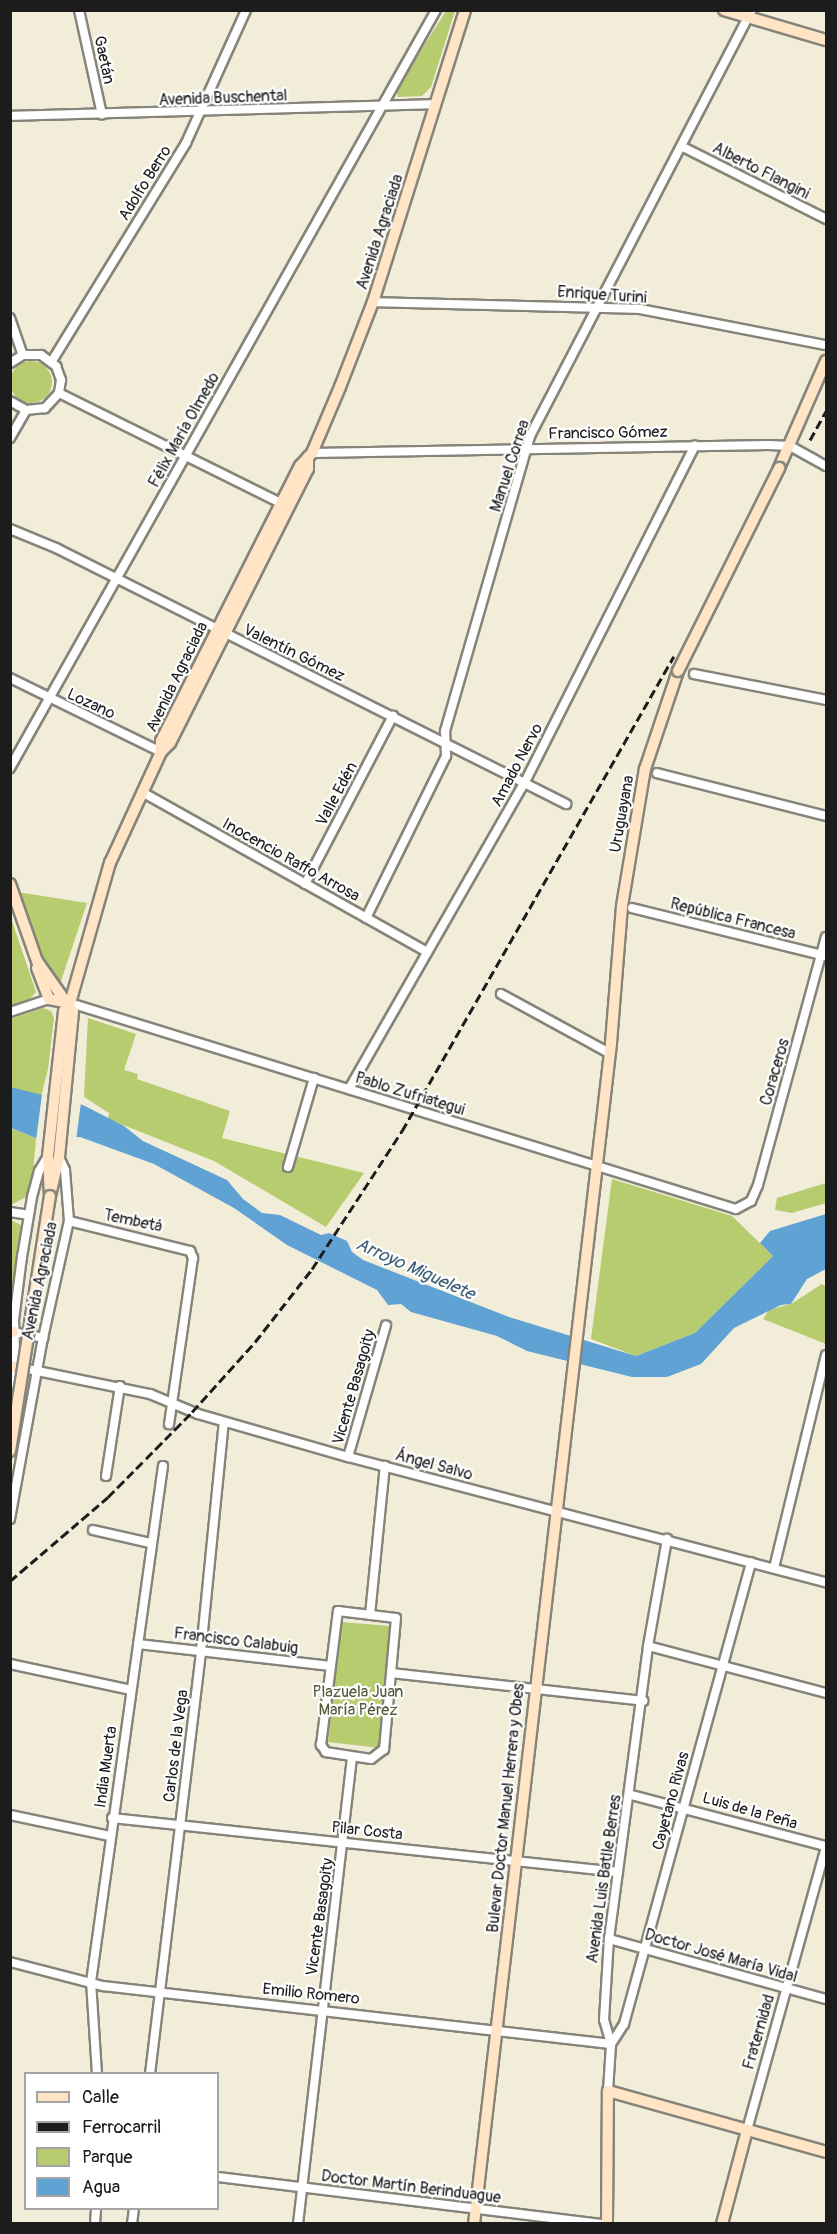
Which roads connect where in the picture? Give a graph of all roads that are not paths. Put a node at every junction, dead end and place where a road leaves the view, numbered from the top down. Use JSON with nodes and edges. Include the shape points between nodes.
{"nodes":[{"id":1,"x":80,"y":10,"type":"edge"},
{"id":2,"x":246,"y":10,"type":"edge"},
{"id":3,"x":436,"y":10,"type":"edge"},
{"id":4,"x":465,"y":10,"type":"edge"},
{"id":5,"x":724,"y":10,"type":"edge"},
{"id":6,"x":751,"y":15,"type":"edge"},
{"id":7,"x":826,"y":40,"type":"edge"},
{"id":8,"x":436,"y":104,"type":"junction"},
{"id":9,"x":382,"y":106,"type":"junction"},
{"id":10,"x":201,"y":112,"type":"junction"},
{"id":11,"x":102,"y":114,"type":"junction"},
{"id":12,"x":10,"y":117,"type":"edge"},
{"id":13,"x":682,"y":147,"type":"junction"},
{"id":14,"x":826,"y":219,"type":"edge"},
{"id":15,"x":373,"y":302,"type":"junction"},
{"id":16,"x":598,"y":305,"type":"junction"},
{"id":17,"x":10,"y":318,"type":"edge"},
{"id":18,"x":826,"y":345,"type":"edge"},
{"id":19,"x":23,"y":355,"type":"junction"},
{"id":20,"x":826,"y":360,"type":"edge"},
{"id":21,"x":52,"y":361,"type":"junction"},
{"id":22,"x":10,"y":363,"type":"edge"},
{"id":23,"x":59,"y":393,"type":"junction"},
{"id":24,"x":10,"y":401,"type":"edge"},
{"id":25,"x":26,"y":410,"type":"junction"},
{"id":26,"x":10,"y":438,"type":"edge"},
{"id":27,"x":695,"y":446,"type":"junction"},
{"id":28,"x":790,"y":446,"type":"junction"},
{"id":29,"x":527,"y":447,"type":"junction"},
{"id":30,"x":185,"y":455,"type":"junction"},
{"id":31,"x":310,"y":455,"type":"junction"},
{"id":32,"x":826,"y":466,"type":"edge"},
{"id":33,"x":285,"y":505,"type":"junction"},
{"id":34,"x":10,"y":529,"type":"edge"},
{"id":35,"x":116,"y":578,"type":"junction"},
{"id":36,"x":221,"y":632,"type":"junction"},
{"id":37,"x":694,"y":674,"type":"dead end"},
{"id":38,"x":10,"y":678,"type":"edge"},
{"id":39,"x":50,"y":699,"type":"junction"},
{"id":40,"x":826,"y":700,"type":"edge"},
{"id":41,"x":393,"y":716,"type":"junction"},
{"id":42,"x":445,"y":743,"type":"junction"},
{"id":43,"x":161,"y":752,"type":"junction"},
{"id":44,"x":10,"y":768,"type":"edge"},
{"id":45,"x":657,"y":773,"type":"dead end"},
{"id":46,"x":525,"y":782,"type":"junction"},
{"id":47,"x":142,"y":792,"type":"junction"},
{"id":48,"x":566,"y":804,"type":"dead end"},
{"id":49,"x":826,"y":816,"type":"edge"},
{"id":50,"x":10,"y":884,"type":"edge"},
{"id":51,"x":306,"y":884,"type":"junction"},
{"id":52,"x":632,"y":908,"type":"dead end"},
{"id":53,"x":366,"y":918,"type":"junction"},
{"id":54,"x":826,"y":937,"type":"edge"},
{"id":55,"x":427,"y":952,"type":"junction"},
{"id":56,"x":824,"y":955,"type":"edge"},
{"id":57,"x":37,"y":961,"type":"junction"},
{"id":58,"x":501,"y":994,"type":"dead end"},
{"id":59,"x":48,"y":999,"type":"junction"},
{"id":60,"x":70,"y":1003,"type":"junction"},
{"id":61,"x":10,"y":1012,"type":"edge"},
{"id":62,"x":610,"y":1048,"type":"junction"},
{"id":63,"x":314,"y":1078,"type":"junction"},
{"id":64,"x":349,"y":1089,"type":"junction"},
{"id":65,"x":54,"y":1156,"type":"junction"},
{"id":66,"x":595,"y":1166,"type":"junction"},
{"id":67,"x":288,"y":1167,"type":"dead end"},
{"id":68,"x":741,"y":1208,"type":"joint"},
{"id":69,"x":10,"y":1212,"type":"edge"},
{"id":70,"x":28,"y":1215,"type":"junction"},
{"id":71,"x":69,"y":1221,"type":"junction"},
{"id":72,"x":386,"y":1324,"type":"dead end"},
{"id":73,"x":12,"y":1332,"type":"edge"},
{"id":74,"x":43,"y":1338,"type":"junction"},
{"id":75,"x":826,"y":1355,"type":"edge"},
{"id":76,"x":14,"y":1367,"type":"edge"},
{"id":77,"x":38,"y":1368,"type":"junction"},
{"id":78,"x":120,"y":1386,"type":"junction"},
{"id":79,"x":823,"y":1390,"type":"edge"},
{"id":80,"x":568,"y":1396,"type":"joint"},
{"id":81,"x":172,"y":1401,"type":"junction"},
{"id":82,"x":10,"y":1414,"type":"edge"},
{"id":83,"x":224,"y":1422,"type":"junction"},
{"id":84,"x":170,"y":1424,"type":"dead end"},
{"id":85,"x":10,"y":1451,"type":"edge"},
{"id":86,"x":348,"y":1457,"type":"junction"},
{"id":87,"x":163,"y":1466,"type":"dead end"},
{"id":88,"x":385,"y":1466,"type":"junction"},
{"id":89,"x":106,"y":1476,"type":"dead end"},
{"id":90,"x":554,"y":1510,"type":"junction"},
{"id":91,"x":10,"y":1519,"type":"edge"},
{"id":92,"x":93,"y":1530,"type":"dead end"},
{"id":93,"x":667,"y":1539,"type":"junction"},
{"id":94,"x":150,"y":1543,"type":"junction"},
{"id":95,"x":751,"y":1562,"type":"junction"},
{"id":96,"x":774,"y":1568,"type":"junction"},
{"id":97,"x":826,"y":1582,"type":"edge"},
{"id":98,"x":370,"y":1614,"type":"junction"},
{"id":99,"x":138,"y":1644,"type":"junction"},
{"id":100,"x":648,"y":1646,"type":"junction"},
{"id":101,"x":201,"y":1651,"type":"junction"},
{"id":102,"x":10,"y":1664,"type":"edge"},
{"id":103,"x":331,"y":1666,"type":"junction"},
{"id":104,"x":723,"y":1666,"type":"junction"},
{"id":105,"x":391,"y":1673,"type":"junction"},
{"id":106,"x":534,"y":1689,"type":"junction"},
{"id":107,"x":131,"y":1690,"type":"junction"},
{"id":108,"x":826,"y":1693,"type":"edge"},
{"id":109,"x":643,"y":1701,"type":"junction"},
{"id":110,"x":352,"y":1756,"type":"junction"},
{"id":111,"x":631,"y":1795,"type":"junction"},
{"id":112,"x":684,"y":1806,"type":"junction"},
{"id":113,"x":10,"y":1815,"type":"edge"},
{"id":114,"x":112,"y":1818,"type":"junction"},
{"id":115,"x":179,"y":1825,"type":"junction"},
{"id":116,"x":110,"y":1836,"type":"junction"},
{"id":117,"x":343,"y":1842,"type":"junction"},
{"id":118,"x":826,"y":1847,"type":"edge"},
{"id":119,"x":514,"y":1860,"type":"junction"},
{"id":120,"x":618,"y":1872,"type":"junction"},
{"id":121,"x":609,"y":1938,"type":"junction"},
{"id":122,"x":645,"y":1948,"type":"junction"},
{"id":123,"x":10,"y":1962,"type":"edge"},
{"id":124,"x":91,"y":1982,"type":"junction"},
{"id":125,"x":787,"y":1989,"type":"junction"},
{"id":126,"x":159,"y":1993,"type":"junction"},
{"id":127,"x":826,"y":1999,"type":"edge"},
{"id":128,"x":321,"y":2009,"type":"junction"},
{"id":129,"x":499,"y":2031,"type":"junction"},
{"id":130,"x":611,"y":2044,"type":"junction"},
{"id":131,"x":97,"y":2072,"type":"edge"},
{"id":132,"x":150,"y":2072,"type":"edge"},
{"id":133,"x":608,"y":2091,"type":"junction"},
{"id":134,"x":747,"y":2130,"type":"junction"},
{"id":135,"x":826,"y":2152,"type":"edge"},
{"id":136,"x":219,"y":2177,"type":"edge"},
{"id":137,"x":302,"y":2188,"type":"junction"},
{"id":138,"x":475,"y":2209,"type":"junction"},
{"id":139,"x":298,"y":2223,"type":"edge"},
{"id":140,"x":474,"y":2223,"type":"edge"},
{"id":141,"x":602,"y":2223,"type":"edge"},
{"id":142,"x":607,"y":2223,"type":"edge"},
{"id":143,"x":722,"y":2223,"type":"edge"}],
"edges":[{"from":1,"to":11,"type":"street","name":"Gaetán"},
{"from":2,"to":10,"type":"street","name":"Adolfo Berro"},
{"from":3,"to":9,"type":"street","name":"Félix María Olmedo"},
{"from":4,"to":8,"type":"street","name":"Avenida Agraciada"},
{"from":5,"to":6,"type":"street"},
{"from":6,"to":7,"type":"street"},
{"from":6,"to":13,"type":"street","name":"Manuel Correa"},
{"from":8,"to":9,"type":"street","name":"Avenida Buschental"},
{"from":8,"to":15,"type":"street","name":"Avenida Agraciada"},
{"from":9,"to":10,"type":"street","name":"Avenida Buschental"},
{"from":9,"to":30,"type":"street","name":"Félix María Olmedo"},
{"from":10,"to":11,"type":"street","name":"Avenida Buschental"},
{"from":10,"to":21,"type":"street","name":"Adolfo Berro","via":[[186,143]]},
{"from":11,"to":12,"type":"street","name":"Avenida Buschental"},
{"from":13,"to":14,"type":"street","name":"Alberto Flangini"},
{"from":13,"to":16,"type":"street","name":"Manuel Correa"},
{"from":15,"to":16,"type":"street","name":"Enrique Turini"},
{"from":15,"to":31,"type":"street","name":"Avenida Agraciada"},
{"from":16,"to":18,"type":"street","name":"Enrique Turini","via":[[640,309]]},
{"from":16,"to":29,"type":"street","name":"Manuel Correa"},
{"from":17,"to":19,"type":"street"},
{"from":19,"to":21,"type":"street","via":[[35,353]]},
{"from":19,"to":22,"type":"street"},
{"from":20,"to":28,"type":"street","name":"Uruguayana"},
{"from":21,"to":23,"type":"street","via":[[60,373]]},
{"from":23,"to":25,"type":"street","via":[[45,408]]},
{"from":23,"to":30,"type":"street"},
{"from":24,"to":25,"type":"street"},
{"from":25,"to":26,"type":"street"},
{"from":27,"to":28,"type":"street","name":"Francisco Gómez"},
{"from":27,"to":29,"type":"street","name":"Francisco Gómez"},
{"from":27,"to":46,"type":"street","name":"Amado Nervo"},
{"from":28,"to":32,"type":"street","name":"Francisco Gómez"},
{"from":28,"to":62,"type":"street","name":"Uruguayana","bridge":true,"via":[[678,671],[645,769],[622,906]]},
{"from":29,"to":31,"type":"street","name":"Francisco Gómez"},
{"from":29,"to":42,"type":"street","name":"Manuel Correa","via":[[445,731]]},
{"from":30,"to":33,"type":"street"},
{"from":30,"to":35,"type":"street","name":"Félix María Olmedo"},
{"from":31,"to":33,"type":"street","name":"Avenida Agraciada","via":[[308,469]]},
{"from":33,"to":36,"type":"street","name":"Avenida Agraciada"},
{"from":34,"to":35,"type":"street","name":"Valentín Gómez"},
{"from":35,"to":36,"type":"street","name":"Valentín Gómez"},
{"from":35,"to":39,"type":"street","name":"Félix María Olmedo"},
{"from":36,"to":41,"type":"street","name":"Valentín Gómez"},
{"from":36,"to":43,"type":"street","name":"Avenida Agraciada","via":[[170,743]]},
{"from":37,"to":40,"type":"street"},
{"from":38,"to":39,"type":"street","name":"Lozano"},
{"from":39,"to":43,"type":"street","name":"Lozano"},
{"from":39,"to":44,"type":"street","name":"Félix María Olmedo"},
{"from":41,"to":42,"type":"street","name":"Valentín Gómez"},
{"from":41,"to":51,"type":"street","name":"Valle Edén"},
{"from":42,"to":46,"type":"street","name":"Valentín Gómez"},
{"from":42,"to":53,"type":"street","name":"Manuel Correa","via":[[446,756]]},
{"from":43,"to":47,"type":"street","name":"Avenida Agraciada"},
{"from":45,"to":49,"type":"street"},
{"from":46,"to":48,"type":"street","name":"Valentín Gómez"},
{"from":46,"to":55,"type":"street","name":"Amado Nervo"},
{"from":47,"to":51,"type":"street","name":"Inocencio Raffo Arrosa"},
{"from":47,"to":60,"type":"street","name":"Avenida Agraciada","via":[[110,863]]},
{"from":50,"to":57,"type":"street"},
{"from":51,"to":53,"type":"street","name":"Inocencio Raffo Arrosa"},
{"from":52,"to":56,"type":"street","name":"República Francesa"},
{"from":53,"to":55,"type":"street","name":"Inocencio Raffo Arrosa"},
{"from":54,"to":56,"type":"street","name":"Coraceros"},
{"from":55,"to":64,"type":"street","name":"Amado Nervo"},
{"from":56,"to":68,"type":"street","name":"Coraceros","via":[[758,1185],[751,1201]]},
{"from":57,"to":59,"type":"street","via":[[39,982]]},
{"from":57,"to":60,"type":"street","via":[[47,980]]},
{"from":58,"to":62,"type":"street"},
{"from":59,"to":60,"type":"street"},
{"from":59,"to":61,"type":"street"},
{"from":60,"to":63,"type":"street","name":"Pablo Zufriategui"},
{"from":60,"to":65,"type":"street","name":"Avenida Agraciada","via":[[73,1012],[66,1093]]},
{"from":60,"to":65,"type":"street","name":"Avenida Agraciada","via":[[63,1011],[54,1091]]},
{"from":62,"to":66,"type":"street","name":"Uruguayana"},
{"from":63,"to":64,"type":"street","name":"Pablo Zufriategui"},
{"from":63,"to":67,"type":"street"},
{"from":64,"to":66,"type":"street","name":"Pablo Zufriategui"},
{"from":65,"to":70,"type":"street","name":"Avenida Agraciada","via":[[39,1171]]},
{"from":65,"to":71,"type":"street","name":"Avenida Agraciada","via":[[65,1170]]},
{"from":65,"to":85,"type":"street","name":"Avenida Agraciada","bridge":true},
{"from":66,"to":68,"type":"street","name":"Pablo Zufriategui","via":[[724,1207]]},
{"from":66,"to":80,"type":"street","name":"Uruguayana"},
{"from":69,"to":70,"type":"street"},
{"from":70,"to":73,"type":"street","name":"Avenida Agraciada"},
{"from":71,"to":74,"type":"street","name":"Avenida Agraciada"},
{"from":71,"to":81,"type":"street","name":"Tembetá","via":[[190,1251],[193,1258]]},
{"from":72,"to":86,"type":"street","name":"Vicente Basagoity"},
{"from":73,"to":74,"type":"street"},
{"from":73,"to":76,"type":"street","name":"Avenida Agraciada"},
{"from":74,"to":77,"type":"street","name":"Avenida Agraciada"},
{"from":75,"to":79,"type":"street"},
{"from":76,"to":77,"type":"street","name":"Ángel Salvo"},
{"from":76,"to":82,"type":"street","name":"Avenida Agraciada"},
{"from":77,"to":78,"type":"street","name":"Ángel Salvo"},
{"from":77,"to":91,"type":"street","name":"Avenida Agraciada"},
{"from":78,"to":81,"type":"street","name":"Ángel Salvo"},
{"from":78,"to":89,"type":"street"},
{"from":79,"to":96,"type":"street"},
{"from":80,"to":90,"type":"street","name":"Bulevar Doctor Manuel Herrera y Obes"},
{"from":81,"to":83,"type":"street","name":"Ángel Salvo"},
{"from":81,"to":84,"type":"street"},
{"from":83,"to":86,"type":"street","name":"Ángel Salvo"},
{"from":83,"to":101,"type":"street","name":"Carlos de la Vega"},
{"from":86,"to":88,"type":"street","name":"Ángel Salvo"},
{"from":87,"to":94,"type":"street","name":"India Muerta"},
{"from":88,"to":90,"type":"street","name":"Ángel Salvo"},
{"from":88,"to":98,"type":"street"},
{"from":90,"to":93,"type":"street","name":"Ángel Salvo"},
{"from":90,"to":106,"type":"street","name":"Bulevar Doctor Manuel Herrera y Obes"},
{"from":92,"to":94,"type":"street"},
{"from":93,"to":95,"type":"street","name":"Ángel Salvo"},
{"from":93,"to":100,"type":"street","name":"Avenida Luis Batlle Berres"},
{"from":94,"to":99,"type":"street","name":"India Muerta"},
{"from":95,"to":96,"type":"street","name":"Ángel Salvo"},
{"from":95,"to":104,"type":"street","name":"Cayetano Rivas"},
{"from":96,"to":97,"type":"street","name":"Ángel Salvo"},
{"from":98,"to":103,"type":"street","via":[[338,1611]]},
{"from":98,"to":105,"type":"street","via":[[396,1618]]},
{"from":99,"to":101,"type":"street","name":"Francisco Calabuig"},
{"from":99,"to":107,"type":"street","name":"India Muerta"},
{"from":100,"to":104,"type":"street"},
{"from":100,"to":109,"type":"street","name":"Avenida Luis Batlle Berres"},
{"from":101,"to":103,"type":"street","name":"Francisco Calabuig"},
{"from":101,"to":115,"type":"street","name":"Carlos de la Vega"},
{"from":102,"to":107,"type":"street"},
{"from":103,"to":110,"type":"street","via":[[321,1745],[326,1752]]},
{"from":104,"to":108,"type":"street"},
{"from":104,"to":112,"type":"street","name":"Cayetano Rivas"},
{"from":105,"to":106,"type":"street"},
{"from":105,"to":110,"type":"street","via":[[384,1749],[371,1759]]},
{"from":106,"to":109,"type":"street"},
{"from":106,"to":119,"type":"street","name":"Bulevar Doctor Manuel Herrera y Obes"},
{"from":107,"to":114,"type":"street","name":"India Muerta"},
{"from":109,"to":111,"type":"street","name":"Avenida Luis Batlle Berres"},
{"from":110,"to":117,"type":"street","name":"Vicente Basagoity"},
{"from":111,"to":112,"type":"street","name":"Luis de la Peña"},
{"from":111,"to":120,"type":"street","name":"Avenida Luis Batlle Berres"},
{"from":112,"to":118,"type":"street","name":"Luis de la Peña"},
{"from":112,"to":122,"type":"street","name":"Cayetano Rivas"},
{"from":113,"to":116,"type":"street"},
{"from":114,"to":115,"type":"street","name":"Pilar Costa"},
{"from":114,"to":116,"type":"street","name":"India Muerta"},
{"from":115,"to":117,"type":"street","name":"Pilar Costa"},
{"from":115,"to":126,"type":"street","name":"Carlos de la Vega"},
{"from":116,"to":124,"type":"street","name":"India Muerta"},
{"from":117,"to":119,"type":"street","name":"Pilar Costa"},
{"from":117,"to":128,"type":"street","name":"Vicente Basagoity"},
{"from":118,"to":125,"type":"street","name":"Fraternidad"},
{"from":119,"to":120,"type":"street","name":"Pilar Costa"},
{"from":119,"to":129,"type":"street","name":"Bulevar Doctor Manuel Herrera y Obes"},
{"from":120,"to":121,"type":"street","name":"Avenida Luis Batlle Berres"},
{"from":121,"to":122,"type":"street","name":"Doctor José María Vidal"},
{"from":121,"to":130,"type":"street","name":"Avenida Luis Batlle Berres","via":[[604,2020]]},
{"from":122,"to":125,"type":"street","name":"Doctor José María Vidal"},
{"from":122,"to":130,"type":"street","name":"Cayetano Rivas","via":[[624,2024]]},
{"from":123,"to":124,"type":"street","name":"Emilio Romero"},
{"from":124,"to":126,"type":"street","name":"Emilio Romero"},
{"from":124,"to":131,"type":"street","name":"India Muerta"},
{"from":125,"to":127,"type":"street","name":"Doctor José María Vidal"},
{"from":125,"to":134,"type":"street","name":"Fraternidad"},
{"from":126,"to":128,"type":"street","name":"Emilio Romero"},
{"from":126,"to":132,"type":"street","name":"Carlos de la Vega"},
{"from":128,"to":129,"type":"street","name":"Emilio Romero"},
{"from":128,"to":137,"type":"street","name":"Vicente Basagoity"},
{"from":129,"to":130,"type":"street","name":"Emilio Romero"},
{"from":129,"to":138,"type":"street","name":"Bulevar Doctor Manuel Herrera y Obes"},
{"from":130,"to":133,"type":"street","name":"Avenida Luis Batlle Berres"},
{"from":133,"to":134,"type":"street"},
{"from":133,"to":142,"type":"street","name":"Avenida Luis Batlle Berres"},
{"from":134,"to":135,"type":"street"},
{"from":134,"to":143,"type":"street","name":"Fraternidad"},
{"from":136,"to":137,"type":"street","name":"Doctor Martín Berinduague"},
{"from":137,"to":138,"type":"street","name":"Doctor Martín Berinduague"},
{"from":137,"to":139,"type":"street","name":"Vicente Basagoity"},
{"from":138,"to":140,"type":"street","name":"Bulevar Doctor Manuel Herrera y Obes"},
{"from":138,"to":141,"type":"street","name":"Doctor Martín Berinduague"}]}
